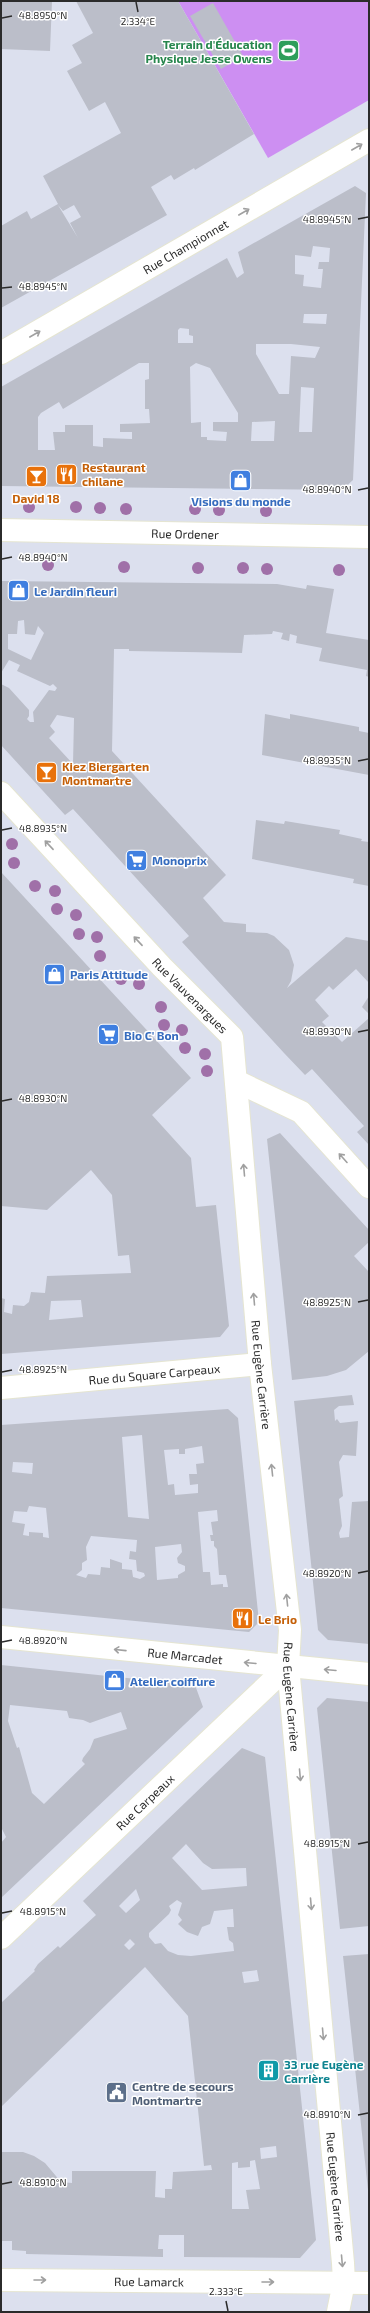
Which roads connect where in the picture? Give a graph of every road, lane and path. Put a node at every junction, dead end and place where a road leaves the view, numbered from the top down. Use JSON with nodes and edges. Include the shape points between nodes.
{"nodes":[{"id":1,"x":369,"y":140,"type":"edge"},
{"id":2,"x":1,"y":353,"type":"edge"},
{"id":3,"x":1,"y":530,"type":"edge"},
{"id":4,"x":369,"y":533,"type":"edge"},
{"id":5,"x":369,"y":537,"type":"edge"},
{"id":6,"x":1,"y":793,"type":"edge"},
{"id":7,"x":236,"y":1081,"type":"junction"},
{"id":8,"x":369,"y":1187,"type":"edge"},
{"id":9,"x":260,"y":1364,"type":"junction"},
{"id":10,"x":1,"y":1388,"type":"edge"},
{"id":11,"x":1,"y":1638,"type":"edge"},
{"id":12,"x":288,"y":1666,"type":"junction"},
{"id":13,"x":369,"y":1674,"type":"edge"},
{"id":14,"x":1,"y":1938,"type":"edge"},
{"id":15,"x":1,"y":2280,"type":"edge"},
{"id":16,"x":344,"y":2282,"type":"junction"},
{"id":17,"x":369,"y":2283,"type":"edge"},
{"id":18,"x":338,"y":2312,"type":"edge"}],
"edges":[{"from":2,"to":1,"type":"street","name":"Rue Championnet","one_way":true},
{"from":3,"to":5,"type":"street","name":"Rue Ordener"},
{"from":4,"to":5,"type":"street"},
{"from":7,"to":6,"type":"street","name":"Rue Vauvenargues","one_way":true,"via":[[232,1037],[162,967]]},
{"from":8,"to":7,"type":"street","one_way":true,"via":[[301,1112]]},
{"from":9,"to":7,"type":"street","name":"Rue Eugène Carrière","one_way":true},
{"from":9,"to":10,"type":"street","name":"Rue du Square Carpeaux"},
{"from":12,"to":9,"type":"street","name":"Rue Eugène Carrière","one_way":true,"via":[[290,1630]]},
{"from":12,"to":11,"type":"street","name":"Rue Marcadet","one_way":true},
{"from":13,"to":12,"type":"street","name":"Rue Marcadet","one_way":true},
{"from":12,"to":14,"type":"street","name":"Rue Carpeaux"},
{"from":12,"to":16,"type":"street","name":"Rue Eugène Carrière","one_way":true},
{"from":15,"to":16,"type":"street","name":"Rue Lamarck","one_way":true},
{"from":16,"to":17,"type":"street","name":"Rue Lamarck"},
{"from":16,"to":18,"type":"street","name":"Rue Eugène Carrière"}]}
